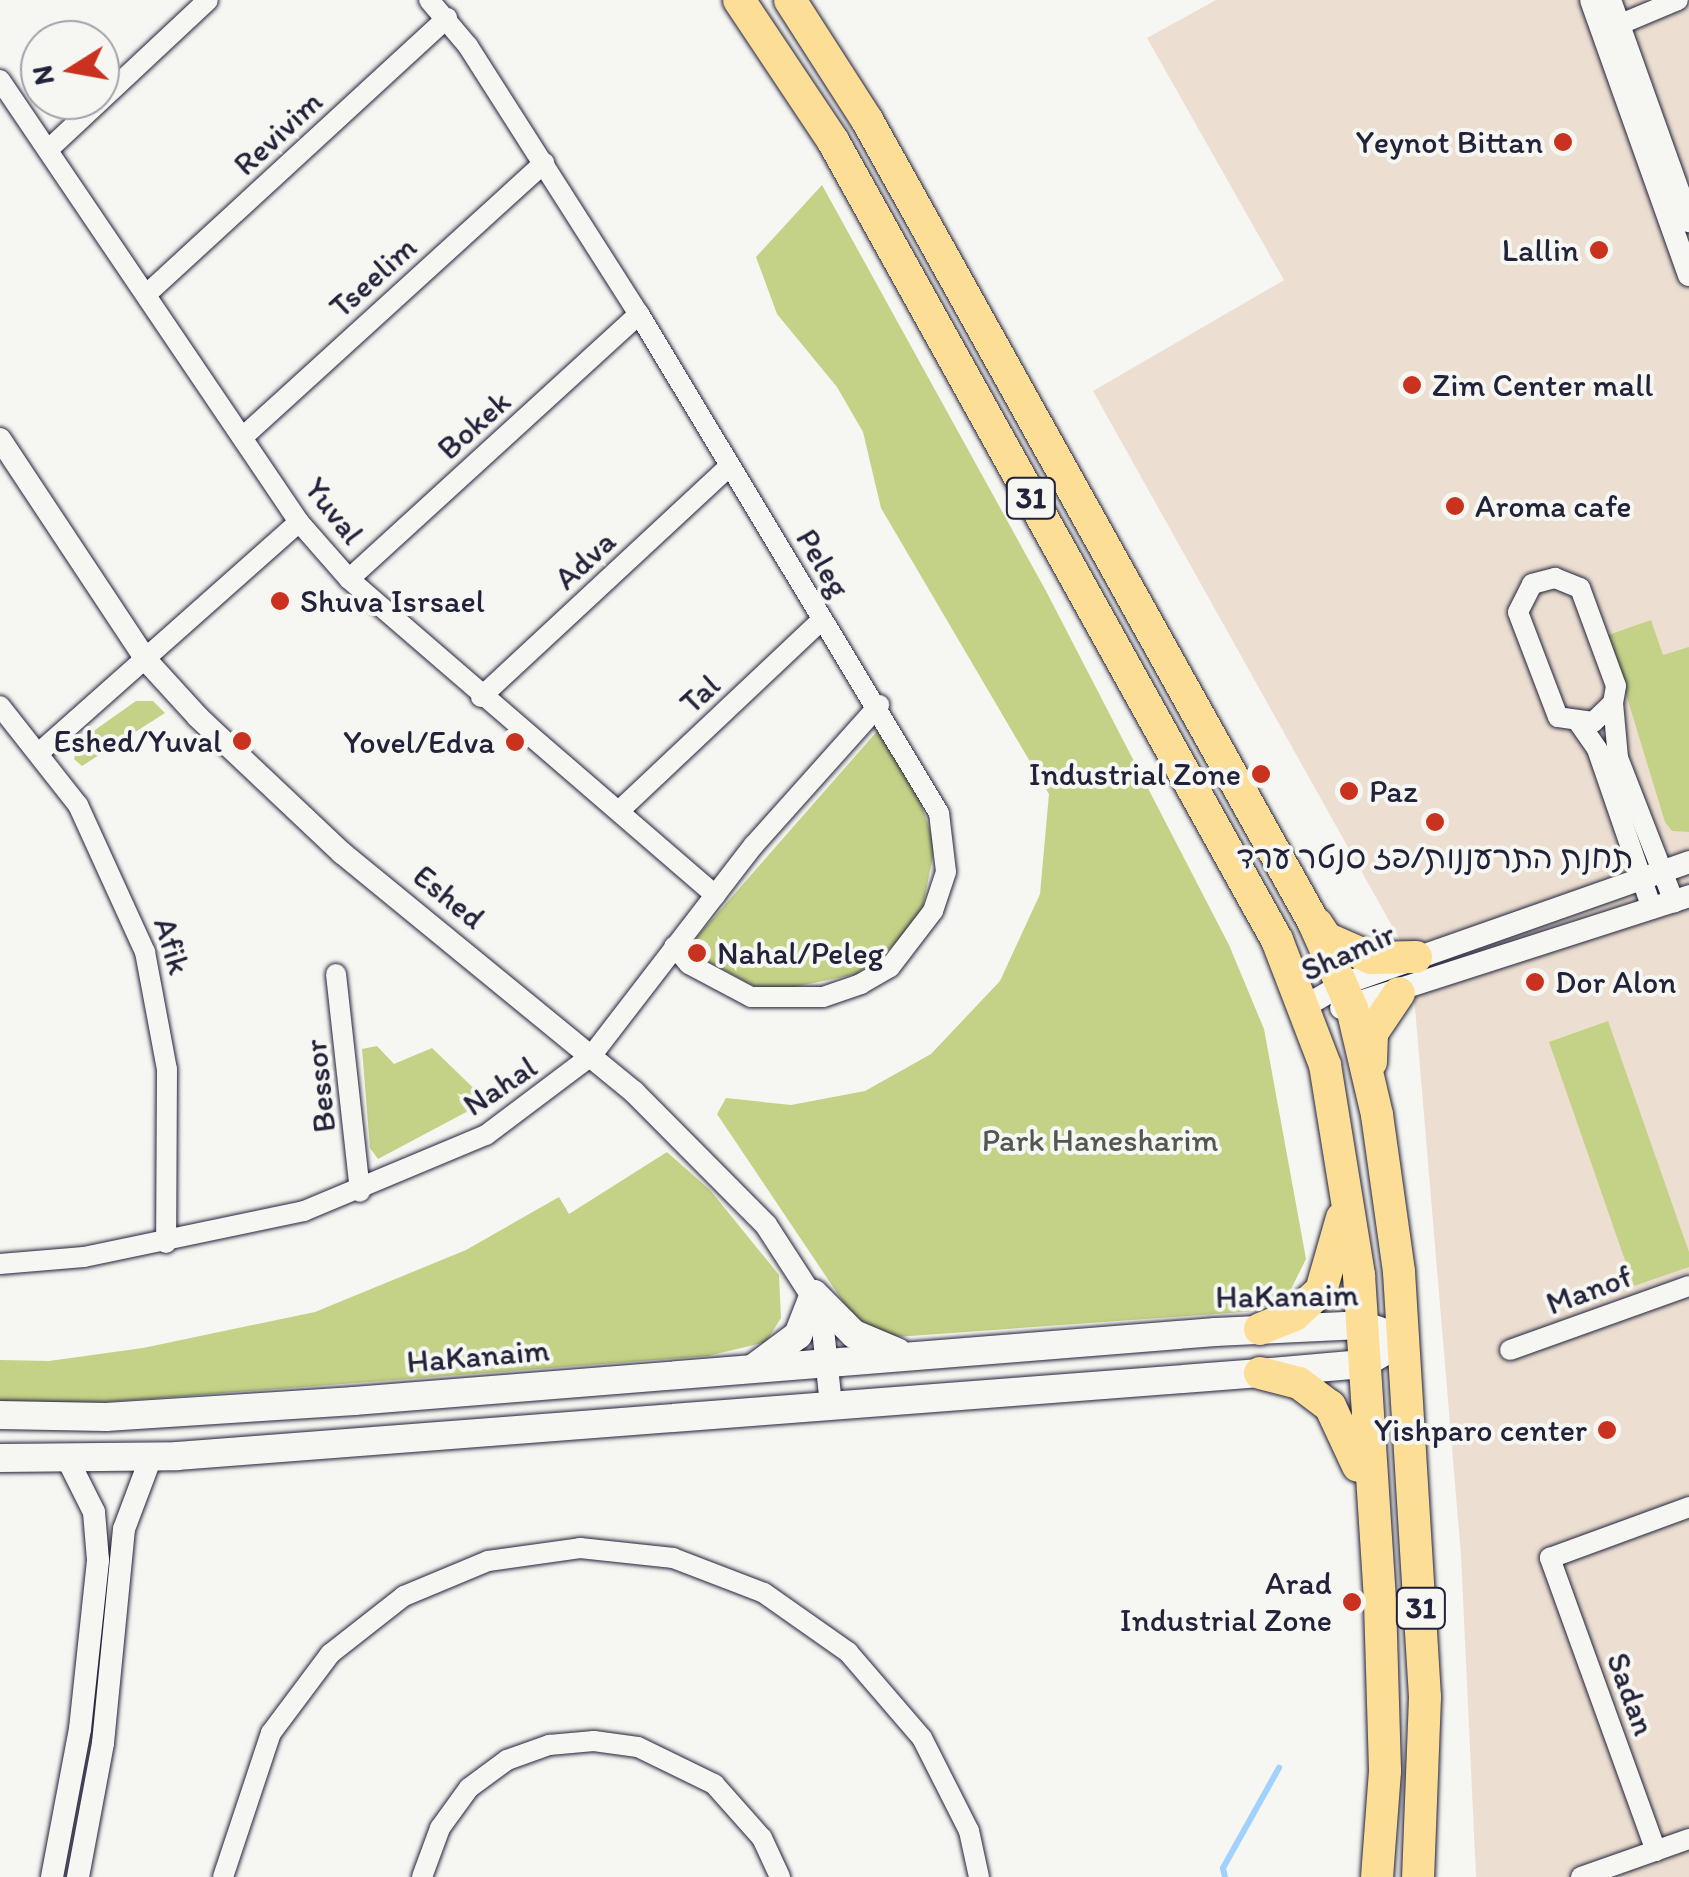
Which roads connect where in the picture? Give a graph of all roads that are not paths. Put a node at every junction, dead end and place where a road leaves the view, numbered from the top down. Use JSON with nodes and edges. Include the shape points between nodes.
{"nodes":[{"id":1,"x":208,"y":0,"type":"edge"},
{"id":2,"x":429,"y":0,"type":"edge"},
{"id":3,"x":739,"y":0,"type":"edge"},
{"id":4,"x":790,"y":0,"type":"edge"},
{"id":5,"x":1591,"y":0,"type":"edge"},
{"id":6,"x":1610,"y":0,"type":"edge"},
{"id":7,"x":1678,"y":0,"type":"edge"},
{"id":8,"x":447,"y":18,"type":"junction"},
{"id":9,"x":1611,"y":29,"type":"junction"},
{"id":10,"x":0,"y":80,"type":"edge"},
{"id":11,"x":50,"y":148,"type":"junction"},
{"id":12,"x":544,"y":163,"type":"junction"},
{"id":13,"x":1689,"y":221,"type":"edge"},
{"id":14,"x":1689,"y":275,"type":"edge"},
{"id":15,"x":149,"y":292,"type":"junction"},
{"id":16,"x":639,"y":314,"type":"junction"},
{"id":17,"x":244,"y":436,"type":"junction"},
{"id":18,"x":0,"y":440,"type":"edge"},
{"id":19,"x":730,"y":466,"type":"junction"},
{"id":20,"x":300,"y":522,"type":"junction"},
{"id":21,"x":349,"y":580,"type":"junction"},
{"id":22,"x":822,"y":620,"type":"junction"},
{"id":23,"x":146,"y":660,"type":"junction"},
{"id":24,"x":481,"y":697,"type":"junction"},
{"id":25,"x":1613,"y":703,"type":"junction"},
{"id":26,"x":878,"y":705,"type":"junction"},
{"id":27,"x":0,"y":706,"type":"edge"},
{"id":28,"x":1579,"y":724,"type":"junction"},
{"id":29,"x":41,"y":751,"type":"junction"},
{"id":30,"x":618,"y":811,"type":"junction"},
{"id":31,"x":1689,"y":862,"type":"edge"},
{"id":32,"x":1652,"y":874,"type":"junction"},
{"id":33,"x":715,"y":894,"type":"junction"},
{"id":34,"x":1302,"y":901,"type":"junction"},
{"id":35,"x":1672,"y":903,"type":"edge"},
{"id":36,"x":674,"y":946,"type":"junction"},
{"id":37,"x":1416,"y":957,"type":"junction"},
{"id":38,"x":336,"y":974,"type":"dead end"},
{"id":39,"x":1399,"y":993,"type":"junction"},
{"id":40,"x":1347,"y":996,"type":"junction"},
{"id":41,"x":1302,"y":1008,"type":"junction"},
{"id":42,"x":592,"y":1055,"type":"junction"},
{"id":43,"x":1370,"y":1082,"type":"junction"},
{"id":44,"x":1347,"y":1179,"type":"junction"},
{"id":45,"x":360,"y":1192,"type":"junction"},
{"id":46,"x":166,"y":1242,"type":"junction"},
{"id":47,"x":0,"y":1264,"type":"edge"},
{"id":48,"x":1689,"y":1286,"type":"edge"},
{"id":49,"x":814,"y":1294,"type":"junction"},
{"id":50,"x":1361,"y":1324,"type":"junction"},
{"id":51,"x":1260,"y":1330,"type":"junction"},
{"id":52,"x":1404,"y":1340,"type":"junction"},
{"id":53,"x":1510,"y":1350,"type":"dead end"},
{"id":54,"x":919,"y":1356,"type":"junction"},
{"id":55,"x":828,"y":1363,"type":"junction"},
{"id":56,"x":1363,"y":1364,"type":"junction"},
{"id":57,"x":752,"y":1369,"type":"junction"},
{"id":58,"x":1260,"y":1373,"type":"junction"},
{"id":59,"x":831,"y":1405,"type":"junction"},
{"id":60,"x":0,"y":1415,"type":"edge"},
{"id":61,"x":0,"y":1458,"type":"edge"},
{"id":62,"x":151,"y":1458,"type":"junction"},
{"id":63,"x":68,"y":1460,"type":"junction"},
{"id":64,"x":1689,"y":1507,"type":"edge"},
{"id":65,"x":1373,"y":1508,"type":"junction"},
{"id":66,"x":1689,"y":1839,"type":"edge"},
{"id":67,"x":1656,"y":1851,"type":"junction"},
{"id":68,"x":52,"y":1877,"type":"edge"},
{"id":69,"x":78,"y":1877,"type":"edge"},
{"id":70,"x":223,"y":1877,"type":"edge"},
{"id":71,"x":422,"y":1877,"type":"edge"},
{"id":72,"x":780,"y":1877,"type":"edge"},
{"id":73,"x":979,"y":1877,"type":"edge"},
{"id":74,"x":1377,"y":1877,"type":"edge"},
{"id":75,"x":1418,"y":1877,"type":"edge"},
{"id":76,"x":1581,"y":1877,"type":"edge"}],
"edges":[{"from":1,"to":11,"type":"street"},
{"from":2,"to":8,"type":"street","name":"Peleg"},
{"from":3,"to":41,"type":"highway","number":"31","via":[[832,140],[1277,940]]},
{"from":4,"to":34,"type":"highway","number":"31","via":[[867,120]]},
{"from":5,"to":9,"type":"street"},
{"from":6,"to":9,"type":"street"},
{"from":7,"to":9,"type":"street"},
{"from":8,"to":12,"type":"street","name":"Peleg"},
{"from":8,"to":15,"type":"street","name":"Revivim"},
{"from":9,"to":13,"type":"street"},
{"from":9,"to":14,"type":"street"},
{"from":10,"to":11,"type":"street","name":"Yuval"},
{"from":11,"to":15,"type":"street","name":"Yuval"},
{"from":12,"to":16,"type":"street","name":"Peleg"},
{"from":12,"to":17,"type":"street","name":"Tseelim"},
{"from":15,"to":17,"type":"street","name":"Yuval"},
{"from":16,"to":19,"type":"street","name":"Peleg"},
{"from":16,"to":21,"type":"street","name":"Bokek"},
{"from":17,"to":20,"type":"street","name":"Yuval"},
{"from":18,"to":23,"type":"street","name":"Eshed"},
{"from":19,"to":22,"type":"street","name":"Peleg"},
{"from":19,"to":24,"type":"street","name":"Adva"},
{"from":20,"to":21,"type":"street","name":"Yuval"},
{"from":20,"to":23,"type":"street"},
{"from":21,"to":24,"type":"street","name":"Yuval"},
{"from":22,"to":26,"type":"street","name":"Peleg"},
{"from":22,"to":30,"type":"street","name":"Tal"},
{"from":23,"to":29,"type":"street"},
{"from":23,"to":42,"type":"street","name":"Eshed","via":[[262,783]]},
{"from":24,"to":30,"type":"street","name":"Yuval"},
{"from":25,"to":28,"type":"street","via":[[1593,722]]},
{"from":25,"to":28,"type":"street","via":[[1616,686],[1580,588],[1555,578],[1532,584],[1518,612],[1558,717]]},
{"from":25,"to":32,"type":"street","via":[[1618,758]]},
{"from":26,"to":33,"type":"street","name":"Nahal"},
{"from":26,"to":36,"type":"street","name":"Peleg","via":[[933,800],[946,845],[938,898],[912,943],[861,984],[780,1001],[723,985],[688,964]]},
{"from":27,"to":29,"type":"street","name":"Afik"},
{"from":28,"to":32,"type":"street","via":[[1597,749]]},
{"from":29,"to":46,"type":"street","name":"Afik","via":[[116,878],[145,952],[166,1069]]},
{"from":30,"to":33,"type":"street","name":"Yuval"},
{"from":31,"to":32,"type":"street","name":"Shamir"},
{"from":32,"to":35,"type":"street"},
{"from":32,"to":37,"type":"street","name":"Shamir"},
{"from":33,"to":36,"type":"street","name":"Nahal"},
{"from":34,"to":37,"type":"highway","via":[[1326,938],[1345,948],[1371,958]]},
{"from":34,"to":40,"type":"highway","number":"31"},
{"from":35,"to":39,"type":"street","name":"Shamir"},
{"from":36,"to":42,"type":"street","name":"Nahal"},
{"from":37,"to":40,"type":"street","name":"Shamir"},
{"from":38,"to":45,"type":"street","name":"Bessor"},
{"from":39,"to":40,"type":"street","name":"Shamir"},
{"from":39,"to":43,"type":"highway","via":[[1372,1033]]},
{"from":40,"to":41,"type":"street","name":"Shamir"},
{"from":40,"to":43,"type":"highway","number":"31"},
{"from":41,"to":44,"type":"highway","number":"31","via":[[1325,1065]]},
{"from":42,"to":45,"type":"street","name":"Nahal","via":[[486,1135]]},
{"from":42,"to":49,"type":"street","name":"Eshed","via":[[766,1225]]},
{"from":43,"to":52,"type":"highway","number":"31","via":[[1388,1173]]},
{"from":44,"to":50,"type":"highway","number":"31"},
{"from":44,"to":51,"type":"highway","via":[[1338,1252],[1321,1291]]},
{"from":45,"to":46,"type":"street","name":"Nahal"},
{"from":46,"to":47,"type":"street","name":"Nahal"},
{"from":48,"to":53,"type":"street","name":"Manof"},
{"from":49,"to":54,"type":"main road","via":[[863,1340]]},
{"from":49,"to":55,"type":"street","name":"Eshed"},
{"from":49,"to":57,"type":"main road","via":[[798,1335]]},
{"from":50,"to":51,"type":"main road","name":"HaKanaim"},
{"from":50,"to":52,"type":"main road","name":"HaKanaim"},
{"from":50,"to":56,"type":"highway","number":"31"},
{"from":51,"to":54,"type":"main road","name":"HaKanaim"},
{"from":52,"to":56,"type":"main road","name":"HaKanaim"},
{"from":52,"to":75,"type":"highway","number":"31","via":[[1424,1698]]},
{"from":54,"to":55,"type":"main road","name":"HaKanaim"},
{"from":55,"to":57,"type":"main road","name":"HaKanaim"},
{"from":55,"to":59,"type":"street","name":"Eshed"},
{"from":56,"to":58,"type":"main road","name":"HaKanaim"},
{"from":56,"to":65,"type":"highway","number":"31"},
{"from":57,"to":60,"type":"main road","name":"HaKanaim","via":[[174,1413]]},
{"from":58,"to":59,"type":"main road","name":"HaKanaim"},
{"from":58,"to":65,"type":"highway","via":[[1298,1383],[1330,1406],[1344,1426]]},
{"from":59,"to":62,"type":"main road","name":"HaKanaim"},
{"from":61,"to":63,"type":"main road","name":"HaKanaim"},
{"from":62,"to":63,"type":"main road","name":"HaKanaim"},
{"from":62,"to":69,"type":"street","via":[[124,1529],[103,1743]]},
{"from":63,"to":68,"type":"street","via":[[94,1512],[98,1560],[80,1728]]},
{"from":64,"to":67,"type":"street","name":"Sadan","via":[[1550,1558]]},
{"from":65,"to":74,"type":"highway","number":"31","via":[[1384,1735]]},
{"from":66,"to":67,"type":"street"},
{"from":67,"to":76,"type":"street"},
{"from":70,"to":73,"type":"street","via":[[271,1733],[330,1654],[420,1589],[488,1561],[580,1548],[673,1558],[764,1593],[848,1652],[922,1738],[969,1831]]},
{"from":71,"to":72,"type":"street","via":[[440,1828],[470,1788],[507,1760],[594,1741],[638,1747],[714,1784],[762,1838]]}]}
